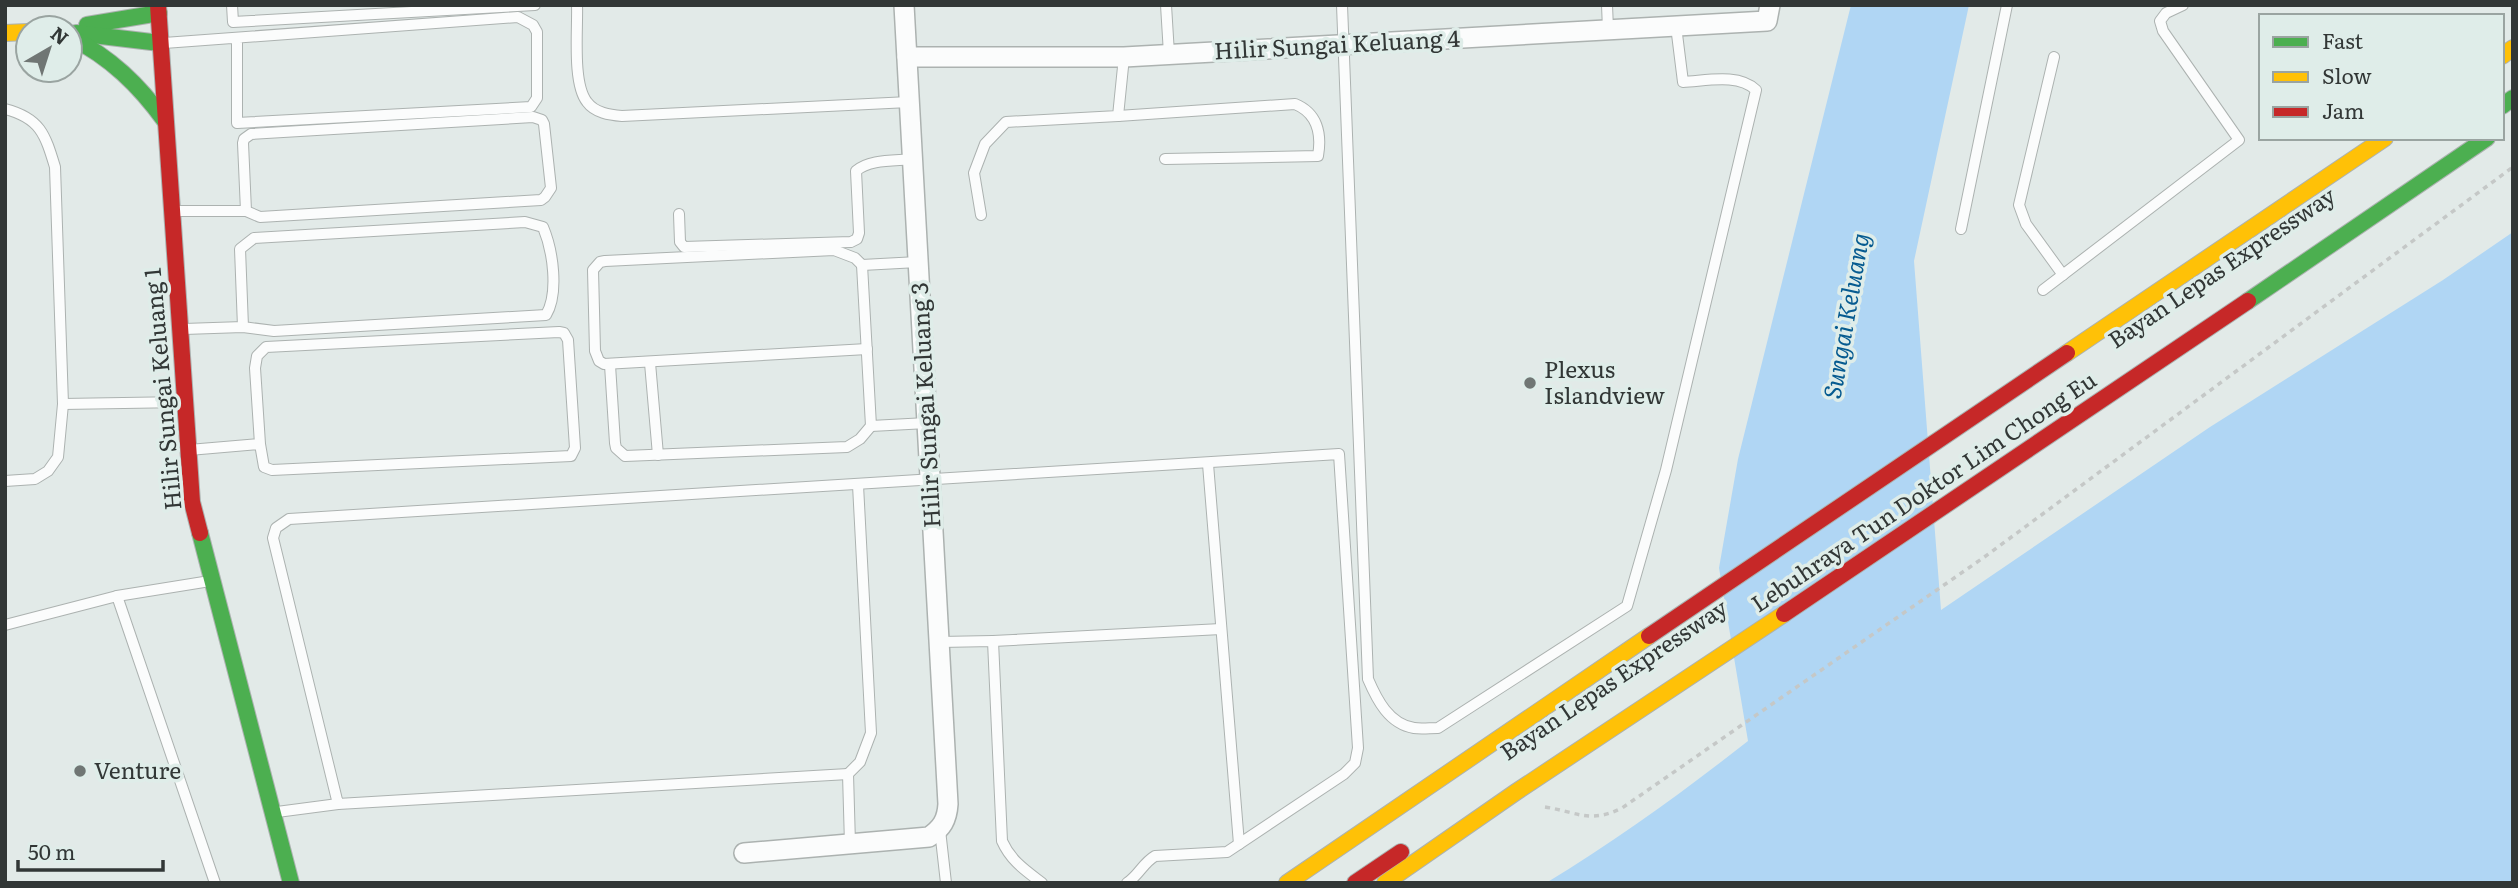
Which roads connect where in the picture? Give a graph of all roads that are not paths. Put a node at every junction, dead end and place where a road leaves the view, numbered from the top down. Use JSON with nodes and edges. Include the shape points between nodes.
{"nodes":[{"id":1,"x":232,"y":5,"type":"edge"},
{"id":2,"x":535,"y":5,"type":"edge"},
{"id":3,"x":577,"y":5,"type":"edge"},
{"id":4,"x":904,"y":5,"type":"edge"},
{"id":5,"x":1166,"y":5,"type":"edge"},
{"id":6,"x":1342,"y":5,"type":"edge"},
{"id":7,"x":1607,"y":5,"type":"edge"},
{"id":8,"x":2007,"y":5,"type":"edge"},
{"id":9,"x":2183,"y":5,"type":"edge"},
{"id":10,"x":158,"y":9,"type":"edge"},
{"id":11,"x":90,"y":10,"type":"dead end"},
{"id":12,"x":1768,"y":13,"type":"edge"},
{"id":13,"x":83,"y":14,"type":"edge"},
{"id":14,"x":1676,"y":26,"type":"junction"},
{"id":15,"x":84,"y":28,"type":"edge"},
{"id":16,"x":1608,"y":29,"type":"junction"},
{"id":17,"x":84,"y":34,"type":"edge"},
{"id":18,"x":237,"y":38,"type":"junction"},
{"id":19,"x":84,"y":42,"type":"edge"},
{"id":20,"x":160,"y":44,"type":"junction"},
{"id":21,"x":1345,"y":44,"type":"junction"},
{"id":22,"x":1169,"y":54,"type":"junction"},
{"id":23,"x":907,"y":57,"type":"junction"},
{"id":24,"x":1125,"y":57,"type":"junction"},
{"id":25,"x":2054,"y":57,"type":"dead end"},
{"id":26,"x":909,"y":102,"type":"junction"},
{"id":27,"x":5,"y":109,"type":"edge"},
{"id":28,"x":1118,"y":116,"type":"junction"},
{"id":29,"x":165,"y":121,"type":"junction"},
{"id":30,"x":2484,"y":140,"type":"edge"},
{"id":31,"x":2392,"y":142,"type":"edge"},
{"id":32,"x":913,"y":159,"type":"junction"},
{"id":33,"x":1165,"y":159,"type":"dead end"},
{"id":34,"x":171,"y":211,"type":"junction"},
{"id":35,"x":246,"y":211,"type":"junction"},
{"id":36,"x":679,"y":214,"type":"dead end"},
{"id":37,"x":981,"y":215,"type":"dead end"},
{"id":38,"x":1961,"y":229,"type":"dead end"},
{"id":39,"x":918,"y":262,"type":"junction"},
{"id":40,"x":862,"y":265,"type":"junction"},
{"id":41,"x":2063,"y":275,"type":"junction"},
{"id":42,"x":2043,"y":290,"type":"dead end"},
{"id":43,"x":243,"y":327,"type":"junction"},
{"id":44,"x":180,"y":330,"type":"junction"},
{"id":45,"x":867,"y":349,"type":"junction"},
{"id":46,"x":649,"y":363,"type":"junction"},
{"id":47,"x":610,"y":365,"type":"junction"},
{"id":48,"x":185,"y":402,"type":"junction"},
{"id":49,"x":63,"y":404,"type":"junction"},
{"id":50,"x":927,"y":424,"type":"junction"},
{"id":51,"x":872,"y":426,"type":"junction"},
{"id":52,"x":260,"y":444,"type":"junction"},
{"id":53,"x":189,"y":450,"type":"junction"},
{"id":54,"x":657,"y":455,"type":"junction"},
{"id":55,"x":1208,"y":464,"type":"junction"},
{"id":56,"x":5,"y":481,"type":"edge"},
{"id":57,"x":931,"y":481,"type":"junction"},
{"id":58,"x":858,"y":485,"type":"junction"},
{"id":59,"x":212,"y":580,"type":"junction"},
{"id":60,"x":117,"y":596,"type":"junction"},
{"id":61,"x":5,"y":625,"type":"edge"},
{"id":62,"x":1221,"y":629,"type":"junction"},
{"id":63,"x":993,"y":641,"type":"junction"},
{"id":64,"x":940,"y":642,"type":"junction"},
{"id":65,"x":1609,"y":711,"type":"dead end"},
{"id":66,"x":848,"y":774,"type":"junction"},
{"id":67,"x":338,"y":804,"type":"junction"},
{"id":68,"x":273,"y":813,"type":"junction"},
{"id":69,"x":1436,"y":828,"type":"dead end"},
{"id":70,"x":940,"y":829,"type":"junction"},
{"id":71,"x":850,"y":844,"type":"junction"},
{"id":72,"x":1239,"y":844,"type":"junction"},
{"id":73,"x":1413,"y":844,"type":"dead end"},
{"id":74,"x":744,"y":853,"type":"dead end"},
{"id":75,"x":215,"y":883,"type":"edge"},
{"id":76,"x":291,"y":883,"type":"edge"},
{"id":77,"x":946,"y":883,"type":"edge"},
{"id":78,"x":1042,"y":883,"type":"edge"},
{"id":79,"x":1127,"y":883,"type":"edge"},
{"id":80,"x":1287,"y":883,"type":"edge"},
{"id":81,"x":1312,"y":883,"type":"edge"},
{"id":82,"x":1355,"y":883,"type":"edge"},
{"id":83,"x":1385,"y":883,"type":"edge"}],
"edges":[{"from":1,"to":2,"type":"lane","via":[[233,22]]},
{"from":3,"to":26,"type":"lane","via":[[582,94],[596,110],[610,115]]},
{"from":4,"to":23,"type":"street","name":"Hilir Sungai Keluang 3"},
{"from":5,"to":22,"type":"lane"},
{"from":6,"to":21,"type":"lane"},
{"from":7,"to":16,"type":"lane"},
{"from":8,"to":38,"type":"lane"},
{"from":9,"to":41,"type":"lane","via":[[2166,13],[2160,21],[2163,31],[2239,140]]},
{"from":10,"to":15,"type":"main road"},
{"from":10,"to":20,"type":"main road","name":"Hilir Sungai Keluang 1"},
{"from":11,"to":13,"type":"main road"},
{"from":12,"to":14,"type":"street","name":"Hilir Sungai Keluang 4"},
{"from":14,"to":16,"type":"street","name":"Hilir Sungai Keluang 4"},
{"from":14,"to":21,"type":"lane","via":[[1683,82],[1736,80],[1748,82],[1756,90],[1665,470],[1627,606],[1438,728],[1414,728],[1398,721],[1379,704],[1368,679]]},
{"from":16,"to":21,"type":"street","name":"Hilir Sungai Keluang 4"},
{"from":17,"to":20,"type":"main road"},
{"from":18,"to":18,"type":"lane","via":[[237,123],[531,107],[537,98],[537,32],[518,18]]},
{"from":18,"to":20,"type":"lane"},
{"from":19,"to":29,"type":"main road","via":[[119,65]]},
{"from":20,"to":29,"type":"main road","name":"Hilir Sungai Keluang 1"},
{"from":21,"to":22,"type":"street","name":"Hilir Sungai Keluang 4"},
{"from":22,"to":24,"type":"street","name":"Hilir Sungai Keluang 4"},
{"from":23,"to":24,"type":"street","name":"Hilir Sungai Keluang 4"},
{"from":23,"to":26,"type":"street","name":"Hilir Sungai Keluang 3"},
{"from":24,"to":28,"type":"lane"},
{"from":25,"to":41,"type":"lane","via":[[2019,205],[2026,224]]},
{"from":26,"to":32,"type":"street","name":"Hilir Sungai Keluang 3"},
{"from":27,"to":49,"type":"lane","via":[[38,126],[55,167]]},
{"from":28,"to":33,"type":"lane","via":[[1295,104],[1309,110],[1315,121],[1318,156]]},
{"from":28,"to":37,"type":"lane","via":[[1006,122],[985,144],[974,173]]},
{"from":29,"to":34,"type":"main road","name":"Hilir Sungai Keluang 1"},
{"from":30,"to":83,"type":"main road","name":"Lebuhraya Tun Doktor Lim Chong Eu"},
{"from":31,"to":80,"type":"main road","name":"Lebuhraya Tun Doktor Lim Chong Eu","via":[[1958,428]]},
{"from":31,"to":81,"type":"main road","name":"Bayan Lepas Expressway"},
{"from":32,"to":36,"type":"lane","via":[[869,164],[856,171],[859,233],[852,242],[684,247]]},
{"from":32,"to":39,"type":"street","name":"Hilir Sungai Keluang 3"},
{"from":34,"to":35,"type":"lane"},
{"from":34,"to":44,"type":"main road","name":"Hilir Sungai Keluang 1"},
{"from":35,"to":35,"type":"lane","via":[[243,143],[251,134],[533,117],[544,124],[551,188],[541,200],[260,216]]},
{"from":39,"to":40,"type":"lane"},
{"from":39,"to":50,"type":"street","name":"Hilir Sungai Keluang 3"},
{"from":40,"to":45,"type":"lane"},
{"from":40,"to":47,"type":"lane","via":[[834,250],[600,262],[592,276],[595,351],[599,361]]},
{"from":41,"to":42,"type":"lane"},
{"from":43,"to":43,"type":"lane","via":[[240,249],[254,238],[525,222],[542,227],[551,245],[553,303],[545,316],[274,331]]},
{"from":43,"to":44,"type":"lane"},
{"from":44,"to":48,"type":"main road","name":"Hilir Sungai Keluang 1"},
{"from":45,"to":46,"type":"lane"},
{"from":45,"to":51,"type":"lane"},
{"from":46,"to":47,"type":"lane"},
{"from":46,"to":54,"type":"lane"},
{"from":47,"to":54,"type":"lane","via":[[617,448],[625,456]]},
{"from":48,"to":49,"type":"lane"},
{"from":48,"to":53,"type":"main road","name":"Hilir Sungai Keluang 1"},
{"from":49,"to":56,"type":"lane","via":[[58,457],[48,471],[35,479]]},
{"from":50,"to":51,"type":"lane"},
{"from":50,"to":57,"type":"street","name":"Hilir Sungai Keluang 3"},
{"from":51,"to":54,"type":"lane","via":[[847,447]]},
{"from":52,"to":52,"type":"lane","via":[[255,368],[257,356],[266,347],[559,332],[568,340],[575,448],[571,456],[272,470],[264,467]]},
{"from":52,"to":53,"type":"lane"},
{"from":53,"to":59,"type":"main road","name":"Hilir Sungai Keluang 1","via":[[192,502]]},
{"from":55,"to":57,"type":"lane"},
{"from":55,"to":62,"type":"lane"},
{"from":55,"to":72,"type":"lane","via":[[1339,454],[1358,748],[1355,763]]},
{"from":57,"to":58,"type":"lane"},
{"from":57,"to":64,"type":"street","name":"Hilir Sungai Keluang 3"},
{"from":58,"to":66,"type":"lane","via":[[871,733],[860,762]]},
{"from":58,"to":67,"type":"lane","via":[[289,519],[276,528],[273,538]]},
{"from":59,"to":60,"type":"lane"},
{"from":59,"to":68,"type":"main road","name":"Hilir Sungai Keluang 1"},
{"from":60,"to":61,"type":"lane"},
{"from":60,"to":75,"type":"lane"},
{"from":62,"to":63,"type":"lane"},
{"from":62,"to":72,"type":"lane"},
{"from":63,"to":64,"type":"lane"},
{"from":63,"to":78,"type":"lane","via":[[1002,841],[1020,867]]},
{"from":64,"to":70,"type":"street","name":"Hilir Sungai Keluang 3","via":[[948,804]]},
{"from":65,"to":69,"type":"main road","name":"Bayan Lepas Expressway"},
{"from":66,"to":67,"type":"lane"},
{"from":66,"to":71,"type":"lane"},
{"from":67,"to":68,"type":"lane"},
{"from":68,"to":76,"type":"main road","name":"Hilir Sungai Keluang 1"},
{"from":70,"to":71,"type":"street","via":[[929,837]]},
{"from":70,"to":77,"type":"lane"},
{"from":71,"to":74,"type":"street"},
{"from":72,"to":79,"type":"lane","via":[[1227,852],[1155,856]]},
{"from":73,"to":82,"type":"main road"}]}
